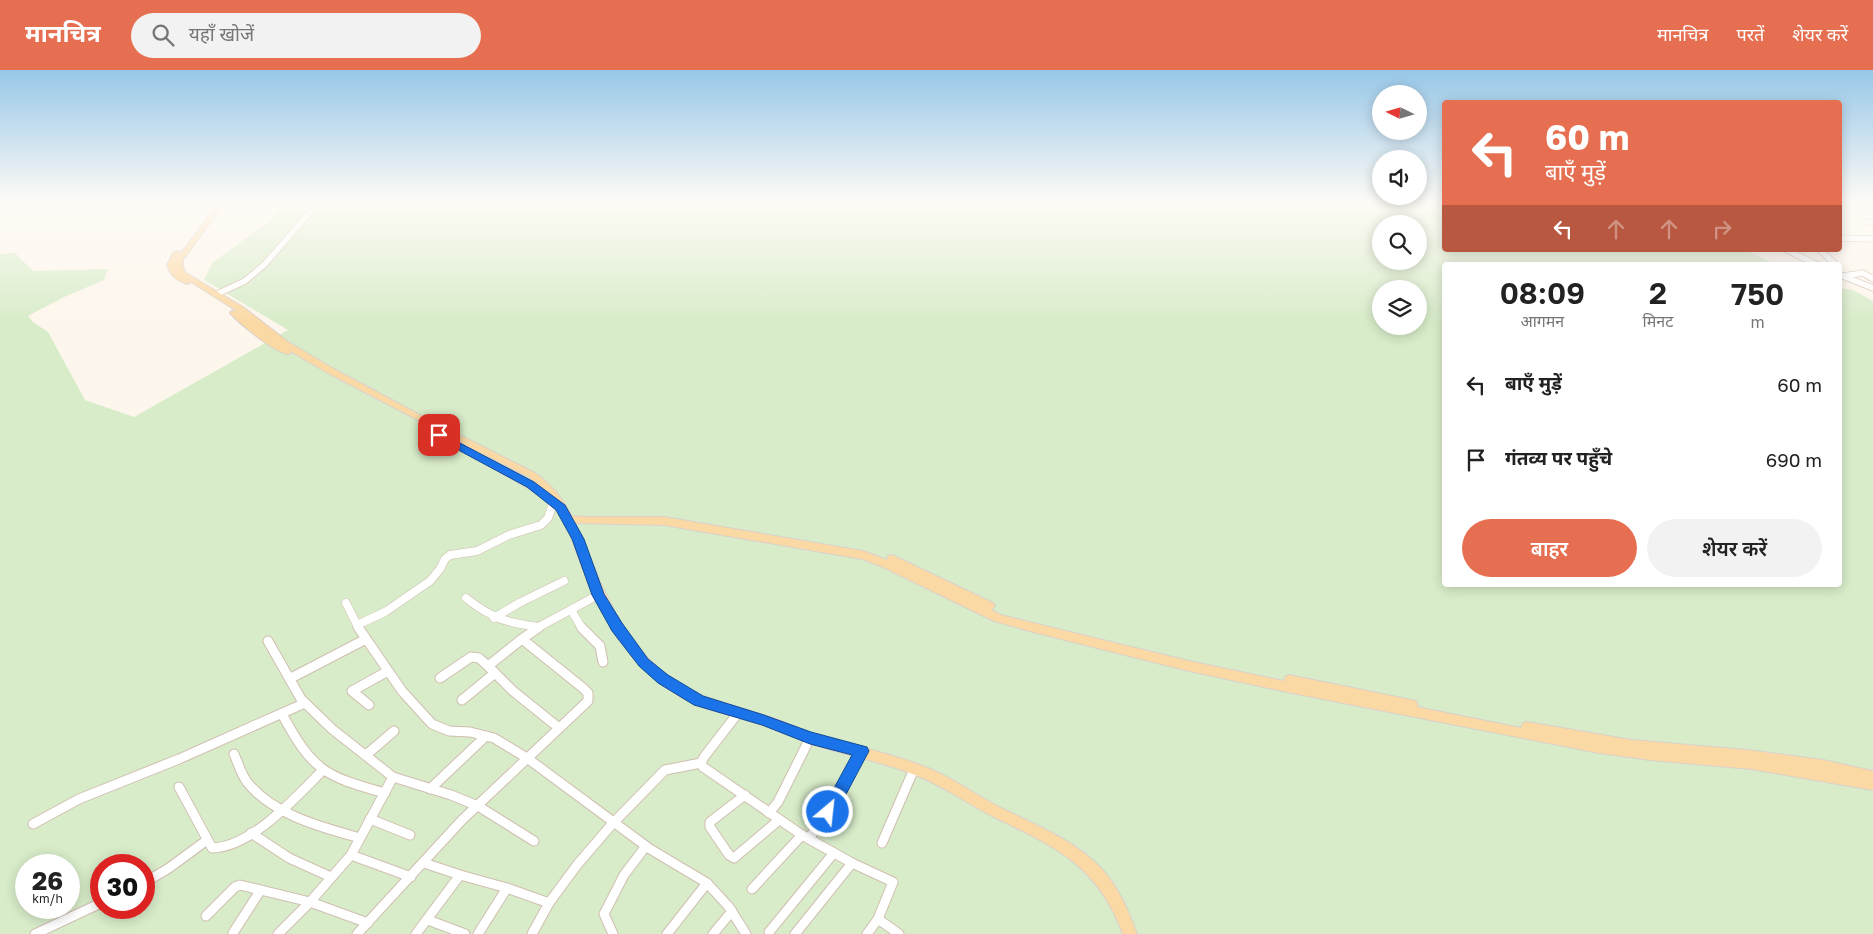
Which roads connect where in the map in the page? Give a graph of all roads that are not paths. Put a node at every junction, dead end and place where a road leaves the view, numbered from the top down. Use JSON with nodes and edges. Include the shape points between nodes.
{"nodes":[{"id":1,"x":185,"y":243,"type":"edge"},
{"id":2,"x":191,"y":243,"type":"edge"},
{"id":3,"x":283,"y":243,"type":"edge"},
{"id":4,"x":1791,"y":252,"type":"edge"},
{"id":5,"x":1822,"y":252,"type":"edge"},
{"id":6,"x":1812,"y":262,"type":"edge"},
{"id":7,"x":1833,"y":262,"type":"edge"},
{"id":8,"x":1842,"y":275,"type":"edge"},
{"id":9,"x":1842,"y":275,"type":"edge"},
{"id":10,"x":1873,"y":279,"type":"edge"},
{"id":11,"x":1873,"y":288,"type":"edge"},
{"id":12,"x":217,"y":294,"type":"junction"},
{"id":13,"x":557,"y":505,"type":"junction"},
{"id":14,"x":568,"y":519,"type":"junction"},
{"id":15,"x":564,"y":581,"type":"dead end"},
{"id":16,"x":598,"y":595,"type":"junction"},
{"id":17,"x":466,"y":598,"type":"dead end"},
{"id":18,"x":346,"y":603,"type":"dead end"},
{"id":19,"x":571,"y":610,"type":"junction"},
{"id":20,"x":494,"y":618,"type":"junction"},
{"id":21,"x":357,"y":625,"type":"junction"},
{"id":22,"x":539,"y":627,"type":"junction"},
{"id":23,"x":366,"y":639,"type":"junction"},
{"id":24,"x":522,"y":639,"type":"junction"},
{"id":25,"x":268,"y":641,"type":"dead end"},
{"id":26,"x":603,"y":662,"type":"dead end"},
{"id":27,"x":492,"y":670,"type":"junction"},
{"id":28,"x":388,"y":671,"type":"junction"},
{"id":29,"x":290,"y":678,"type":"junction"},
{"id":30,"x":440,"y":678,"type":"dead end"},
{"id":31,"x":462,"y":700,"type":"dead end"},
{"id":32,"x":306,"y":703,"type":"junction"},
{"id":33,"x":369,"y":705,"type":"dead end"},
{"id":34,"x":738,"y":713,"type":"junction"},
{"id":35,"x":282,"y":714,"type":"junction"},
{"id":36,"x":559,"y":728,"type":"junction"},
{"id":37,"x":394,"y":731,"type":"dead end"},
{"id":38,"x":486,"y":736,"type":"junction"},
{"id":39,"x":810,"y":738,"type":"junction"},
{"id":40,"x":862,"y":751,"type":"junction"},
{"id":41,"x":234,"y":754,"type":"dead end"},
{"id":42,"x":366,"y":755,"type":"junction"},
{"id":43,"x":527,"y":758,"type":"junction"},
{"id":44,"x":701,"y":763,"type":"junction"},
{"id":45,"x":914,"y":769,"type":"junction"},
{"id":46,"x":324,"y":770,"type":"junction"},
{"id":47,"x":393,"y":777,"type":"junction"},
{"id":48,"x":1873,"y":777,"type":"edge"},
{"id":49,"x":1873,"y":784,"type":"edge"},
{"id":50,"x":178,"y":787,"type":"dead end"},
{"id":51,"x":430,"y":789,"type":"junction"},
{"id":52,"x":385,"y":793,"type":"junction"},
{"id":53,"x":746,"y":795,"type":"junction"},
{"id":54,"x":478,"y":806,"type":"junction"},
{"id":55,"x":282,"y":810,"type":"junction"},
{"id":56,"x":769,"y":813,"type":"junction"},
{"id":57,"x":370,"y":819,"type":"junction"},
{"id":58,"x":779,"y":820,"type":"junction"},
{"id":59,"x":613,"y":823,"type":"junction"},
{"id":60,"x":33,"y":824,"type":"dead end"},
{"id":61,"x":251,"y":833,"type":"junction"},
{"id":62,"x":410,"y":835,"type":"dead end"},
{"id":63,"x":805,"y":837,"type":"junction"},
{"id":64,"x":360,"y":838,"type":"junction"},
{"id":65,"x":207,"y":840,"type":"junction"},
{"id":66,"x":534,"y":841,"type":"dead end"},
{"id":67,"x":882,"y":842,"type":"dead end"},
{"id":68,"x":646,"y":846,"type":"junction"},
{"id":69,"x":833,"y":854,"type":"junction"},
{"id":70,"x":351,"y":855,"type":"junction"},
{"id":71,"x":424,"y":863,"type":"junction"},
{"id":72,"x":852,"y":863,"type":"junction"},
{"id":73,"x":460,"y":875,"type":"junction"},
{"id":74,"x":155,"y":876,"type":"edge"},
{"id":75,"x":331,"y":877,"type":"junction"},
{"id":76,"x":411,"y":877,"type":"junction"},
{"id":77,"x":708,"y":883,"type":"junction"},
{"id":78,"x":507,"y":888,"type":"junction"},
{"id":79,"x":752,"y":889,"type":"dead end"},
{"id":80,"x":260,"y":891,"type":"junction"},
{"id":81,"x":310,"y":902,"type":"junction"},
{"id":82,"x":550,"y":903,"type":"junction"},
{"id":83,"x":90,"y":908,"type":"edge"},
{"id":84,"x":732,"y":910,"type":"junction"},
{"id":85,"x":206,"y":916,"type":"dead end"},
{"id":86,"x":428,"y":920,"type":"junction"},
{"id":87,"x":878,"y":920,"type":"junction"},
{"id":88,"x":368,"y":923,"type":"junction"},
{"id":89,"x":769,"y":932,"type":"dead end"},
{"id":90,"x":233,"y":933,"type":"edge"},
{"id":91,"x":36,"y":934,"type":"edge"},
{"id":92,"x":278,"y":934,"type":"edge"},
{"id":93,"x":357,"y":934,"type":"edge"},
{"id":94,"x":416,"y":934,"type":"edge"},
{"id":95,"x":466,"y":934,"type":"edge"},
{"id":96,"x":478,"y":934,"type":"edge"},
{"id":97,"x":532,"y":934,"type":"edge"},
{"id":98,"x":613,"y":934,"type":"edge"},
{"id":99,"x":667,"y":934,"type":"edge"},
{"id":100,"x":713,"y":934,"type":"edge"},
{"id":101,"x":746,"y":934,"type":"edge"},
{"id":102,"x":795,"y":934,"type":"edge"},
{"id":103,"x":867,"y":934,"type":"edge"},
{"id":104,"x":899,"y":934,"type":"edge"},
{"id":105,"x":1130,"y":934,"type":"edge"}],
"edges":[{"from":1,"to":13,"type":"main road","via":[[171,265],[174,274],[302,362],[521,479]]},
{"from":2,"to":12,"type":"main road","via":[[179,260],[179,267],[183,274]]},
{"from":3,"to":12,"type":"street","via":[[245,281]]},
{"from":4,"to":6,"type":"street"},
{"from":5,"to":7,"type":"street"},
{"from":8,"to":10,"type":"street","via":[[1866,274]]},
{"from":9,"to":11,"type":"street"},
{"from":12,"to":13,"type":"main road","via":[[285,344],[331,371],[532,475],[549,487]]},
{"from":13,"to":14,"type":"main road"},
{"from":13,"to":21,"type":"street","via":[[541,525],[509,535],[477,551],[450,555],[430,581],[385,612]]},
{"from":14,"to":16,"type":"main road"},
{"from":14,"to":48,"type":"main road","via":[[611,515],[667,516],[850,546],[892,559],[987,606],[1017,617],[1191,659],[1596,740],[1747,755]]},
{"from":14,"to":49,"type":"main road","via":[[664,522],[855,553],[887,564],[998,618],[1189,666],[1600,748],[1751,763]]},
{"from":15,"to":20,"type":"street"},
{"from":16,"to":19,"type":"street"},
{"from":16,"to":34,"type":"main road","via":[[629,645],[663,679],[699,700]]},
{"from":17,"to":20,"type":"street"},
{"from":18,"to":21,"type":"street"},
{"from":19,"to":22,"type":"street"},
{"from":19,"to":26,"type":"street","via":[[579,625],[600,646]]},
{"from":20,"to":22,"type":"street","via":[[511,624]]},
{"from":21,"to":23,"type":"street"},
{"from":22,"to":24,"type":"street"},
{"from":23,"to":28,"type":"street"},
{"from":23,"to":29,"type":"street"},
{"from":24,"to":27,"type":"street"},
{"from":24,"to":36,"type":"street","via":[[588,693],[588,701]]},
{"from":25,"to":29,"type":"street"},
{"from":27,"to":30,"type":"street","via":[[479,658],[471,657]]},
{"from":27,"to":31,"type":"street"},
{"from":27,"to":36,"type":"street"},
{"from":28,"to":33,"type":"street","via":[[352,691]]},
{"from":28,"to":38,"type":"street","via":[[432,724],[449,731]]},
{"from":29,"to":32,"type":"street"},
{"from":32,"to":35,"type":"street"},
{"from":32,"to":42,"type":"street","via":[[332,729]]},
{"from":34,"to":39,"type":"main road"},
{"from":34,"to":44,"type":"street"},
{"from":35,"to":46,"type":"street","via":[[305,752]]},
{"from":35,"to":60,"type":"street","via":[[79,799]]},
{"from":36,"to":43,"type":"street"},
{"from":37,"to":42,"type":"street"},
{"from":38,"to":43,"type":"street"},
{"from":38,"to":51,"type":"street"},
{"from":39,"to":40,"type":"main road"},
{"from":39,"to":56,"type":"street","via":[[778,802]]},
{"from":40,"to":45,"type":"main road"},
{"from":40,"to":63,"type":"street","via":[[828,812]]},
{"from":41,"to":55,"type":"street","via":[[246,782]]},
{"from":42,"to":47,"type":"street"},
{"from":43,"to":54,"type":"street"},
{"from":43,"to":59,"type":"street"},
{"from":44,"to":53,"type":"street"},
{"from":44,"to":59,"type":"street","via":[[666,770]]},
{"from":45,"to":67,"type":"street"},
{"from":45,"to":105,"type":"main road","via":[[937,778],[1058,843],[1083,860],[1115,895]]},
{"from":46,"to":52,"type":"street"},
{"from":46,"to":55,"type":"street"},
{"from":47,"to":51,"type":"street"},
{"from":47,"to":52,"type":"street"},
{"from":50,"to":65,"type":"street"},
{"from":51,"to":54,"type":"street"},
{"from":52,"to":57,"type":"street"},
{"from":53,"to":56,"type":"street"},
{"from":53,"to":58,"type":"street","via":[[710,822],[729,855],[734,858]]},
{"from":54,"to":66,"type":"street"},
{"from":54,"to":71,"type":"street"},
{"from":55,"to":61,"type":"street"},
{"from":55,"to":64,"type":"street"},
{"from":56,"to":58,"type":"street"},
{"from":57,"to":62,"type":"street"},
{"from":57,"to":64,"type":"street"},
{"from":58,"to":63,"type":"street"},
{"from":59,"to":68,"type":"street"},
{"from":59,"to":82,"type":"street"},
{"from":61,"to":65,"type":"street","via":[[225,849],[212,848]]},
{"from":61,"to":75,"type":"street","via":[[302,865]]},
{"from":63,"to":69,"type":"street"},
{"from":63,"to":79,"type":"street"},
{"from":64,"to":70,"type":"street"},
{"from":65,"to":74,"type":"street"},
{"from":68,"to":77,"type":"street"},
{"from":68,"to":98,"type":"street","via":[[624,875],[606,909],[604,919]]},
{"from":69,"to":72,"type":"street"},
{"from":69,"to":89,"type":"street"},
{"from":70,"to":75,"type":"street"},
{"from":70,"to":76,"type":"street"},
{"from":71,"to":73,"type":"street"},
{"from":71,"to":76,"type":"street"},
{"from":72,"to":87,"type":"street","via":[[893,882]]},
{"from":72,"to":102,"type":"street"},
{"from":73,"to":78,"type":"street"},
{"from":73,"to":86,"type":"street"},
{"from":75,"to":81,"type":"street"},
{"from":76,"to":88,"type":"street"},
{"from":77,"to":84,"type":"street"},
{"from":77,"to":99,"type":"street"},
{"from":78,"to":82,"type":"street"},
{"from":78,"to":96,"type":"street"},
{"from":80,"to":81,"type":"street"},
{"from":80,"to":85,"type":"street","via":[[237,886]]},
{"from":80,"to":90,"type":"street"},
{"from":81,"to":88,"type":"street"},
{"from":81,"to":92,"type":"street"},
{"from":82,"to":97,"type":"street"},
{"from":83,"to":91,"type":"street"},
{"from":84,"to":100,"type":"street"},
{"from":84,"to":101,"type":"street"},
{"from":86,"to":94,"type":"street"},
{"from":86,"to":95,"type":"street"},
{"from":87,"to":103,"type":"street"},
{"from":87,"to":104,"type":"street"},
{"from":88,"to":93,"type":"street"}]}
